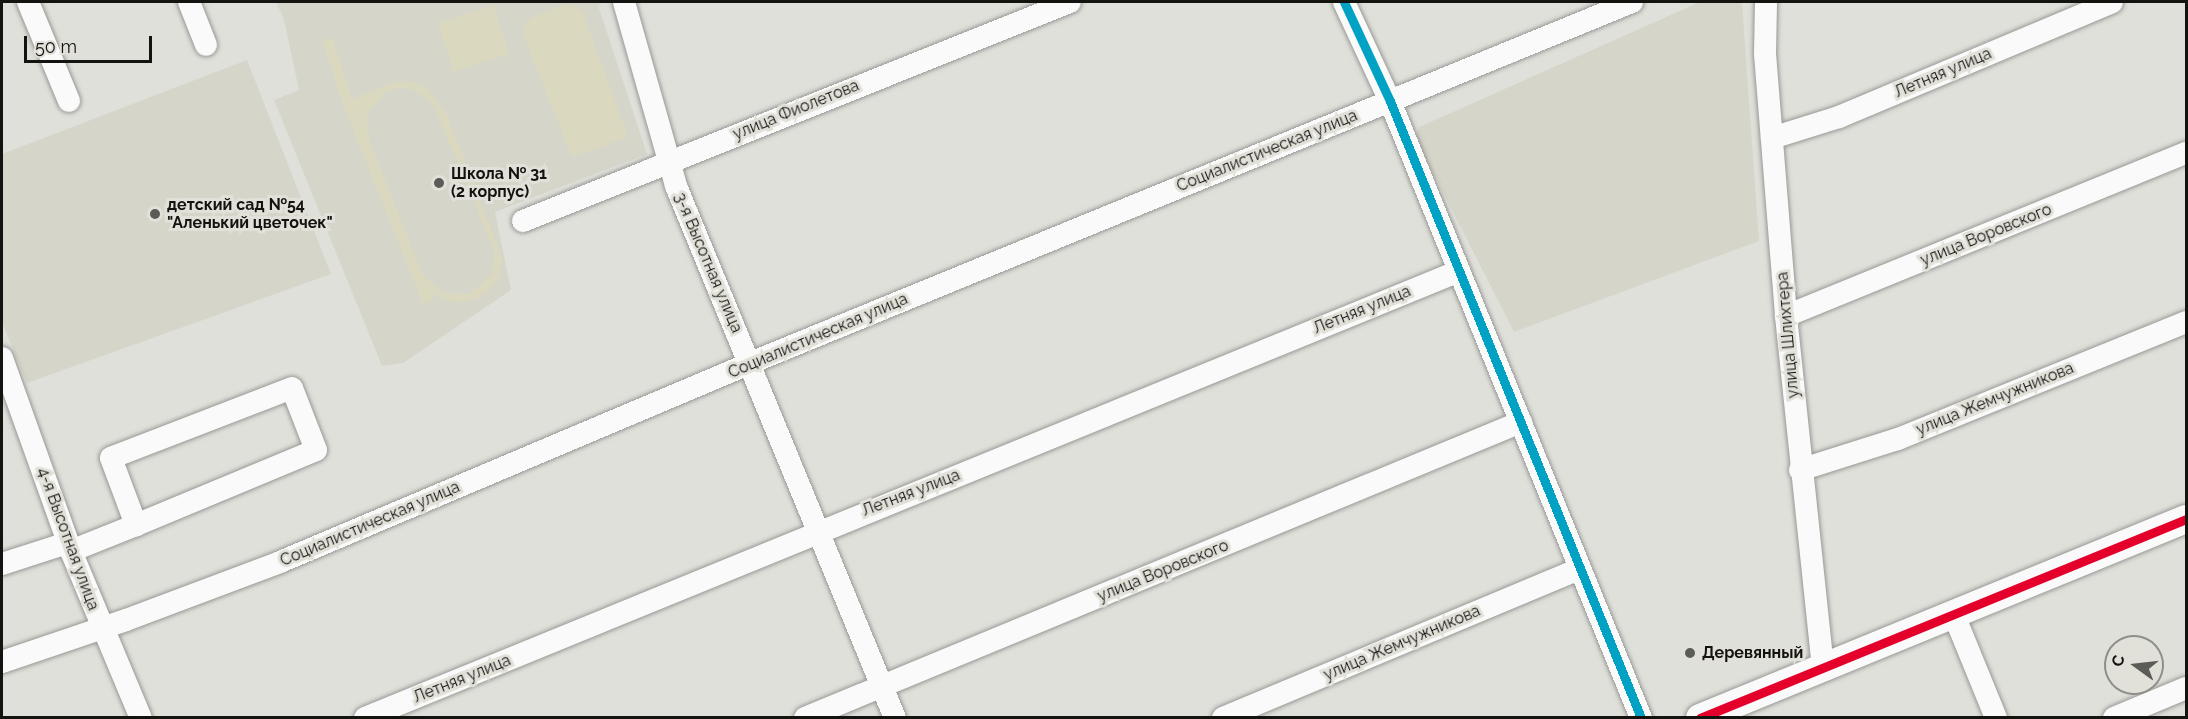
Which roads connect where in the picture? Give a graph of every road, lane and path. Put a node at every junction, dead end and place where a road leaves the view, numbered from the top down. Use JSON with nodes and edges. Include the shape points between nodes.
{"nodes":[{"id":1,"x":28,"y":2,"type":"edge"},
{"id":2,"x":189,"y":2,"type":"edge"},
{"id":3,"x":624,"y":2,"type":"edge"},
{"id":4,"x":1070,"y":2,"type":"edge"},
{"id":5,"x":1344,"y":2,"type":"edge"},
{"id":6,"x":1632,"y":2,"type":"edge"},
{"id":7,"x":1766,"y":2,"type":"edge"},
{"id":8,"x":2112,"y":2,"type":"edge"},
{"id":9,"x":206,"y":45,"type":"dead end"},
{"id":10,"x":69,"y":101,"type":"dead end"},
{"id":11,"x":1390,"y":101,"type":"junction"},
{"id":12,"x":1772,"y":138,"type":"junction"},
{"id":13,"x":2187,"y":153,"type":"edge"},
{"id":14,"x":668,"y":163,"type":"junction"},
{"id":15,"x":523,"y":221,"type":"dead end"},
{"id":16,"x":1459,"y":271,"type":"junction"},
{"id":17,"x":1786,"y":316,"type":"junction"},
{"id":18,"x":2187,"y":322,"type":"edge"},
{"id":19,"x":2,"y":358,"type":"edge"},
{"id":20,"x":749,"y":364,"type":"junction"},
{"id":21,"x":1521,"y":422,"type":"junction"},
{"id":22,"x":1800,"y":470,"type":"junction"},
{"id":23,"x":2187,"y":519,"type":"edge"},
{"id":24,"x":136,"y":525,"type":"junction"},
{"id":25,"x":820,"y":532,"type":"junction"},
{"id":26,"x":69,"y":547,"type":"junction"},
{"id":27,"x":2,"y":564,"type":"edge"},
{"id":28,"x":1580,"y":569,"type":"junction"},
{"id":29,"x":1954,"y":615,"type":"junction"},
{"id":30,"x":101,"y":627,"type":"junction"},
{"id":31,"x":2,"y":662,"type":"edge"},
{"id":32,"x":1823,"y":668,"type":"junction"},
{"id":33,"x":881,"y":686,"type":"junction"},
{"id":34,"x":2187,"y":688,"type":"edge"},
{"id":35,"x":141,"y":717,"type":"edge"},
{"id":36,"x":365,"y":717,"type":"edge"},
{"id":37,"x":805,"y":717,"type":"edge"},
{"id":38,"x":895,"y":717,"type":"edge"},
{"id":39,"x":1223,"y":717,"type":"edge"},
{"id":40,"x":1641,"y":717,"type":"edge"},
{"id":41,"x":1700,"y":717,"type":"edge"},
{"id":42,"x":1996,"y":717,"type":"edge"},
{"id":43,"x":2114,"y":717,"type":"edge"}],
"edges":[{"from":1,"to":10,"type":"street"},
{"from":2,"to":9,"type":"street"},
{"from":3,"to":14,"type":"street","name":"3-я Высотная улица"},
{"from":4,"to":14,"type":"street","name":"улица Фиолетова"},
{"from":5,"to":11,"type":"street"},
{"from":6,"to":11,"type":"street","name":"Социалистическая улица"},
{"from":7,"to":12,"type":"street","name":"улица Шлихтера"},
{"from":8,"to":12,"type":"street","name":"Летняя улица","via":[[1839,117]]},
{"from":11,"to":16,"type":"street"},
{"from":11,"to":20,"type":"street","name":"Социалистическая улица"},
{"from":12,"to":17,"type":"street","name":"улица Шлихтера"},
{"from":13,"to":17,"type":"street","name":"улица Воровского"},
{"from":14,"to":15,"type":"street","name":"улица Фиолетова"},
{"from":14,"to":20,"type":"street","name":"3-я Высотная улица"},
{"from":16,"to":21,"type":"street"},
{"from":16,"to":25,"type":"street","name":"Летняя улица"},
{"from":17,"to":22,"type":"street","name":"улица Шлихтера"},
{"from":18,"to":22,"type":"street","name":"улица Жемчужникова","via":[[1898,439]]},
{"from":19,"to":26,"type":"street","name":"4-я Высотная улица"},
{"from":20,"to":25,"type":"street","name":"3-я Высотная улица"},
{"from":20,"to":30,"type":"street","name":"Социалистическая улица","via":[[280,562]]},
{"from":21,"to":28,"type":"street"},
{"from":21,"to":33,"type":"street","name":"улица Воровского"},
{"from":22,"to":32,"type":"street","name":"улица Шлихтера"},
{"from":23,"to":29,"type":"main road"},
{"from":24,"to":24,"type":"street","via":[[316,450],[292,388],[111,458]]},
{"from":24,"to":26,"type":"street"},
{"from":25,"to":33,"type":"street","name":"3-я Высотная улица"},
{"from":25,"to":36,"type":"street","name":"Летняя улица"},
{"from":26,"to":27,"type":"street"},
{"from":26,"to":30,"type":"street","name":"4-я Высотная улица"},
{"from":28,"to":39,"type":"street","name":"улица Жемчужникова"},
{"from":28,"to":40,"type":"street"},
{"from":29,"to":32,"type":"main road"},
{"from":29,"to":42,"type":"street"},
{"from":30,"to":31,"type":"street","name":"Социалистическая улица"},
{"from":30,"to":35,"type":"street","name":"4-я Высотная улица"},
{"from":32,"to":41,"type":"main road"},
{"from":33,"to":37,"type":"street","name":"улица Воровского"},
{"from":33,"to":38,"type":"street","name":"3-я Высотная улица"},
{"from":34,"to":43,"type":"street"}]}
